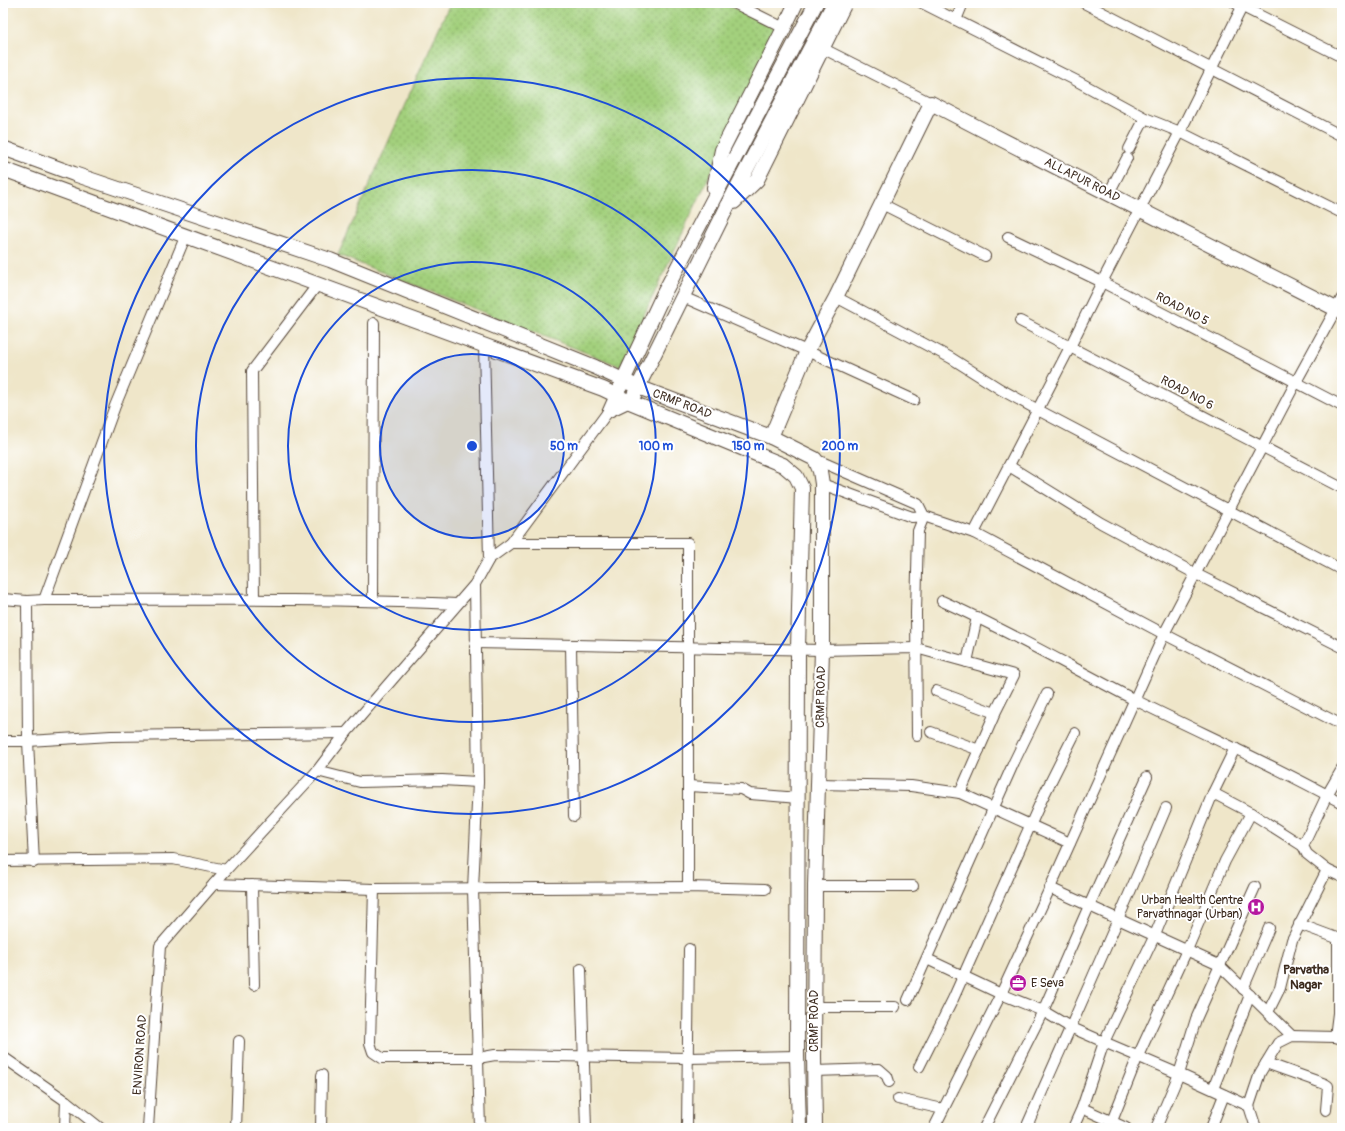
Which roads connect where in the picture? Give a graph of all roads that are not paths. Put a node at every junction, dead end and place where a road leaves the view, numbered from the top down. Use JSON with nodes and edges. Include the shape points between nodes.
{"nodes":[{"id":1,"x":734,"y":3,"type":"edge"},
{"id":2,"x":796,"y":3,"type":"edge"},
{"id":3,"x":816,"y":3,"type":"edge"},
{"id":4,"x":834,"y":3,"type":"edge"},
{"id":5,"x":845,"y":3,"type":"edge"},
{"id":6,"x":922,"y":3,"type":"edge"},
{"id":7,"x":963,"y":3,"type":"edge"},
{"id":8,"x":1084,"y":3,"type":"edge"},
{"id":9,"x":1240,"y":4,"type":"edge"},
{"id":10,"x":956,"y":20,"type":"junction"},
{"id":11,"x":784,"y":28,"type":"junction"},
{"id":12,"x":822,"y":48,"type":"junction"},
{"id":13,"x":1342,"y":57,"type":"edge"},
{"id":14,"x":1211,"y":69,"type":"junction"},
{"id":15,"x":931,"y":103,"type":"junction"},
{"id":16,"x":1145,"y":118,"type":"junction"},
{"id":17,"x":1180,"y":132,"type":"junction"},
{"id":18,"x":1342,"y":136,"type":"edge"},
{"id":19,"x":3,"y":148,"type":"edge"},
{"id":20,"x":3,"y":169,"type":"edge"},
{"id":21,"x":1109,"y":193,"type":"junction"},
{"id":22,"x":711,"y":204,"type":"junction"},
{"id":23,"x":882,"y":204,"type":"junction"},
{"id":24,"x":1140,"y":210,"type":"junction"},
{"id":25,"x":725,"y":211,"type":"junction"},
{"id":26,"x":1342,"y":213,"type":"edge"},
{"id":27,"x":186,"y":235,"type":"junction"},
{"id":28,"x":1008,"y":237,"type":"dead end"},
{"id":29,"x":985,"y":256,"type":"dead end"},
{"id":30,"x":1102,"y":282,"type":"junction"},
{"id":31,"x":318,"y":284,"type":"junction"},
{"id":32,"x":683,"y":297,"type":"junction"},
{"id":33,"x":836,"y":297,"type":"junction"},
{"id":34,"x":1340,"y":306,"type":"edge"},
{"id":35,"x":1020,"y":321,"type":"dead end"},
{"id":36,"x":374,"y":323,"type":"dead end"},
{"id":37,"x":484,"y":345,"type":"junction"},
{"id":38,"x":1070,"y":347,"type":"junction"},
{"id":39,"x":807,"y":351,"type":"junction"},
{"id":40,"x":624,"y":380,"type":"junction"},
{"id":41,"x":1296,"y":382,"type":"junction"},
{"id":42,"x":638,"y":387,"type":"junction"},
{"id":43,"x":615,"y":395,"type":"junction"},
{"id":44,"x":914,"y":400,"type":"dead end"},
{"id":45,"x":630,"y":402,"type":"junction"},
{"id":46,"x":1342,"y":406,"type":"edge"},
{"id":47,"x":1038,"y":410,"type":"junction"},
{"id":48,"x":607,"y":413,"type":"junction"},
{"id":49,"x":771,"y":437,"type":"junction"},
{"id":50,"x":1261,"y":447,"type":"junction"},
{"id":51,"x":815,"y":459,"type":"junction"},
{"id":52,"x":1009,"y":466,"type":"junction"},
{"id":53,"x":822,"y":484,"type":"junction"},
{"id":54,"x":1342,"y":488,"type":"edge"},
{"id":55,"x":1228,"y":510,"type":"junction"},
{"id":56,"x":924,"y":516,"type":"junction"},
{"id":57,"x":974,"y":534,"type":"junction"},
{"id":58,"x":511,"y":543,"type":"junction"},
{"id":59,"x":489,"y":559,"type":"junction"},
{"id":60,"x":1342,"y":570,"type":"edge"},
{"id":61,"x":1196,"y":574,"type":"junction"},
{"id":62,"x":475,"y":584,"type":"junction"},
{"id":63,"x":3,"y":599,"type":"edge"},
{"id":64,"x":44,"y":600,"type":"junction"},
{"id":65,"x":254,"y":600,"type":"junction"},
{"id":66,"x":373,"y":600,"type":"junction"},
{"id":67,"x":942,"y":600,"type":"dead end"},
{"id":68,"x":27,"y":601,"type":"junction"},
{"id":69,"x":457,"y":604,"type":"junction"},
{"id":70,"x":977,"y":617,"type":"junction"},
{"id":71,"x":1164,"y":634,"type":"junction"},
{"id":72,"x":475,"y":643,"type":"junction"},
{"id":73,"x":571,"y":646,"type":"junction"},
{"id":74,"x":1342,"y":646,"type":"edge"},
{"id":75,"x":687,"y":647,"type":"junction"},
{"id":76,"x":916,"y":648,"type":"junction"},
{"id":77,"x":798,"y":649,"type":"junction"},
{"id":78,"x":822,"y":650,"type":"junction"},
{"id":79,"x":967,"y":662,"type":"junction"},
{"id":80,"x":936,"y":691,"type":"dead end"},
{"id":81,"x":1047,"y":694,"type":"dead end"},
{"id":82,"x":1134,"y":699,"type":"junction"},
{"id":83,"x":995,"y":713,"type":"junction"},
{"id":84,"x":1342,"y":725,"type":"edge"},
{"id":85,"x":931,"y":732,"type":"dead end"},
{"id":86,"x":1075,"y":732,"type":"dead end"},
{"id":87,"x":346,"y":733,"type":"junction"},
{"id":88,"x":917,"y":736,"type":"dead end"},
{"id":89,"x":3,"y":741,"type":"edge"},
{"id":90,"x":28,"y":741,"type":"junction"},
{"id":91,"x":1235,"y":748,"type":"junction"},
{"id":92,"x":978,"y":750,"type":"junction"},
{"id":93,"x":1342,"y":769,"type":"edge"},
{"id":94,"x":317,"y":772,"type":"junction"},
{"id":95,"x":1147,"y":777,"type":"dead end"},
{"id":96,"x":478,"y":782,"type":"junction"},
{"id":97,"x":819,"y":784,"type":"junction"},
{"id":98,"x":688,"y":786,"type":"junction"},
{"id":99,"x":960,"y":793,"type":"junction"},
{"id":100,"x":1213,"y":793,"type":"junction"},
{"id":101,"x":1327,"y":795,"type":"junction"},
{"id":102,"x":798,"y":798,"type":"junction"},
{"id":103,"x":1342,"y":803,"type":"edge"},
{"id":104,"x":993,"y":808,"type":"junction"},
{"id":105,"x":1166,"y":808,"type":"dead end"},
{"id":106,"x":1251,"y":813,"type":"junction"},
{"id":107,"x":574,"y":816,"type":"dead end"},
{"id":108,"x":1030,"y":825,"type":"junction"},
{"id":109,"x":1070,"y":843,"type":"junction"},
{"id":110,"x":1302,"y":846,"type":"junction"},
{"id":111,"x":3,"y":861,"type":"edge"},
{"id":112,"x":34,"y":862,"type":"junction"},
{"id":113,"x":226,"y":870,"type":"junction"},
{"id":114,"x":1327,"y":870,"type":"junction"},
{"id":115,"x":1342,"y":877,"type":"edge"},
{"id":116,"x":214,"y":884,"type":"junction"},
{"id":117,"x":252,"y":885,"type":"junction"},
{"id":118,"x":815,"y":886,"type":"junction"},
{"id":119,"x":913,"y":886,"type":"dead end"},
{"id":120,"x":688,"y":887,"type":"junction"},
{"id":121,"x":1255,"y":887,"type":"dead end"},
{"id":122,"x":1050,"y":888,"type":"junction"},
{"id":123,"x":374,"y":889,"type":"junction"},
{"id":124,"x":473,"y":889,"type":"junction"},
{"id":125,"x":765,"y":889,"type":"dead end"},
{"id":126,"x":1089,"y":906,"type":"junction"},
{"id":127,"x":1119,"y":920,"type":"junction"},
{"id":128,"x":1299,"y":924,"type":"junction"},
{"id":129,"x":1269,"y":928,"type":"dead end"},
{"id":130,"x":1155,"y":935,"type":"junction"},
{"id":131,"x":1340,"y":940,"type":"edge"},
{"id":132,"x":689,"y":949,"type":"dead end"},
{"id":133,"x":1187,"y":950,"type":"junction"},
{"id":134,"x":927,"y":959,"type":"junction"},
{"id":135,"x":1219,"y":965,"type":"junction"},
{"id":136,"x":581,"y":969,"type":"dead end"},
{"id":137,"x":963,"y":976,"type":"junction"},
{"id":138,"x":254,"y":985,"type":"dead end"},
{"id":139,"x":1247,"y":992,"type":"junction"},
{"id":140,"x":1001,"y":994,"type":"junction"},
{"id":141,"x":908,"y":1000,"type":"dead end"},
{"id":142,"x":814,"y":1007,"type":"junction"},
{"id":143,"x":895,"y":1007,"type":"dead end"},
{"id":144,"x":1043,"y":1012,"type":"junction"},
{"id":145,"x":1268,"y":1012,"type":"junction"},
{"id":146,"x":1070,"y":1026,"type":"junction"},
{"id":147,"x":1292,"y":1036,"type":"junction"},
{"id":148,"x":1339,"y":1038,"type":"edge"},
{"id":149,"x":239,"y":1041,"type":"dead end"},
{"id":150,"x":1104,"y":1042,"type":"junction"},
{"id":151,"x":797,"y":1056,"type":"junction"},
{"id":152,"x":1138,"y":1056,"type":"junction"},
{"id":153,"x":584,"y":1057,"type":"junction"},
{"id":154,"x":3,"y":1058,"type":"edge"},
{"id":155,"x":478,"y":1058,"type":"junction"},
{"id":156,"x":687,"y":1058,"type":"junction"},
{"id":157,"x":1266,"y":1063,"type":"junction"},
{"id":158,"x":919,"y":1067,"type":"dead end"},
{"id":159,"x":814,"y":1071,"type":"junction"},
{"id":160,"x":1179,"y":1074,"type":"junction"},
{"id":161,"x":322,"y":1075,"type":"dead end"},
{"id":162,"x":889,"y":1082,"type":"dead end"},
{"id":163,"x":1213,"y":1089,"type":"junction"},
{"id":164,"x":1224,"y":1095,"type":"junction"},
{"id":165,"x":898,"y":1099,"type":"dead end"},
{"id":166,"x":66,"y":1101,"type":"junction"},
{"id":167,"x":1249,"y":1106,"type":"junction"},
{"id":168,"x":1082,"y":1108,"type":"junction"},
{"id":169,"x":942,"y":1109,"type":"junction"},
{"id":170,"x":1326,"y":1110,"type":"dead end"},
{"id":171,"x":1112,"y":1121,"type":"junction"},
{"id":172,"x":65,"y":1128,"type":"edge"},
{"id":173,"x":100,"y":1128,"type":"edge"},
{"id":174,"x":148,"y":1128,"type":"edge"},
{"id":175,"x":236,"y":1128,"type":"edge"},
{"id":176,"x":321,"y":1128,"type":"edge"},
{"id":177,"x":480,"y":1128,"type":"edge"},
{"id":178,"x":586,"y":1128,"type":"edge"},
{"id":179,"x":687,"y":1128,"type":"edge"},
{"id":180,"x":800,"y":1128,"type":"edge"},
{"id":181,"x":815,"y":1128,"type":"edge"},
{"id":182,"x":934,"y":1128,"type":"edge"},
{"id":183,"x":984,"y":1128,"type":"edge"},
{"id":184,"x":1026,"y":1128,"type":"edge"},
{"id":185,"x":1073,"y":1128,"type":"edge"},
{"id":186,"x":1126,"y":1128,"type":"edge"},
{"id":187,"x":1156,"y":1128,"type":"edge"},
{"id":188,"x":1211,"y":1128,"type":"edge"},
{"id":189,"x":1256,"y":1128,"type":"edge"}],
"edges":[{"from":1,"to":11,"type":"street"},
{"from":2,"to":11,"type":"main road"},
{"from":3,"to":22,"type":"main road"},
{"from":4,"to":25,"type":"main road"},
{"from":5,"to":12,"type":"main road"},
{"from":6,"to":10,"type":"street"},
{"from":7,"to":10,"type":"street"},
{"from":8,"to":14,"type":"street"},
{"from":9,"to":13,"type":"street"},
{"from":9,"to":14,"type":"street"},
{"from":10,"to":16,"type":"street"},
{"from":11,"to":22,"type":"main road","via":[[722,150]]},
{"from":12,"to":15,"type":"street","name":"ALLAPUR ROAD"},
{"from":12,"to":25,"type":"main road","via":[[757,180]]},
{"from":14,"to":17,"type":"street"},
{"from":14,"to":18,"type":"street"},
{"from":15,"to":21,"type":"main road","name":"ALLAPUR ROAD"},
{"from":15,"to":23,"type":"main road"},
{"from":16,"to":17,"type":"street"},
{"from":16,"to":21,"type":"street"},
{"from":17,"to":24,"type":"street"},
{"from":17,"to":26,"type":"street"},
{"from":19,"to":40,"type":"main road","name":"CRMP ROAD","via":[[330,260]]},
{"from":20,"to":27,"type":"main road","name":"CRMP ROAD"},
{"from":21,"to":24,"type":"main road","name":"ALLAPUR ROAD"},
{"from":22,"to":40,"type":"main road"},
{"from":23,"to":29,"type":"street"},
{"from":23,"to":33,"type":"main road"},
{"from":24,"to":30,"type":"street"},
{"from":24,"to":34,"type":"main road","name":"ALLAPUR ROAD"},
{"from":25,"to":32,"type":"main road"},
{"from":27,"to":31,"type":"main road","name":"CRMP ROAD"},
{"from":27,"to":64,"type":"street","via":[[115,406]]},
{"from":28,"to":30,"type":"street","name":"ROAD NO 5"},
{"from":30,"to":38,"type":"street"},
{"from":30,"to":41,"type":"street","name":"ROAD NO 5"},
{"from":31,"to":37,"type":"main road","name":"CRMP ROAD"},
{"from":31,"to":65,"type":"street","via":[[252,372]]},
{"from":32,"to":39,"type":"street"},
{"from":32,"to":42,"type":"main road"},
{"from":33,"to":39,"type":"main road"},
{"from":33,"to":47,"type":"street","via":[[951,358]]},
{"from":34,"to":41,"type":"street"},
{"from":35,"to":38,"type":"street","name":"ROAD NO 6"},
{"from":36,"to":66,"type":"street"},
{"from":37,"to":43,"type":"main road","name":"CRMP ROAD"},
{"from":37,"to":59,"type":"street"},
{"from":38,"to":47,"type":"street"},
{"from":38,"to":50,"type":"street","name":"ROAD NO 6"},
{"from":39,"to":44,"type":"street"},
{"from":39,"to":49,"type":"main road"},
{"from":40,"to":42,"type":"main road","name":"CRMP ROAD"},
{"from":40,"to":43,"type":"main road"},
{"from":41,"to":46,"type":"street","name":"ROAD NO 5"},
{"from":41,"to":50,"type":"street"},
{"from":42,"to":45,"type":"main road"},
{"from":42,"to":49,"type":"main road","name":"CRMP ROAD"},
{"from":43,"to":45,"type":"main road","name":"CRMP ROAD"},
{"from":43,"to":48,"type":"street"},
{"from":45,"to":48,"type":"street"},
{"from":45,"to":77,"type":"main road","name":"CRMP ROAD","via":[[783,465],[796,476],[802,488]]},
{"from":47,"to":52,"type":"street"},
{"from":47,"to":55,"type":"street"},
{"from":48,"to":58,"type":"street"},
{"from":49,"to":51,"type":"main road","name":"CRMP ROAD"},
{"from":50,"to":54,"type":"street","name":"ROAD NO 6"},
{"from":50,"to":55,"type":"street"},
{"from":51,"to":53,"type":"main road","name":"CRMP ROAD"},
{"from":51,"to":56,"type":"street","via":[[918,504]]},
{"from":52,"to":57,"type":"street"},
{"from":52,"to":61,"type":"street","via":[[1101,523]]},
{"from":53,"to":56,"type":"street","via":[[912,517]]},
{"from":53,"to":78,"type":"main road","name":"CRMP ROAD"},
{"from":55,"to":60,"type":"street"},
{"from":55,"to":61,"type":"street"},
{"from":56,"to":57,"type":"street"},
{"from":56,"to":76,"type":"street","via":[[918,531]]},
{"from":57,"to":71,"type":"street"},
{"from":58,"to":59,"type":"street"},
{"from":58,"to":75,"type":"street","via":[[688,544]]},
{"from":59,"to":62,"type":"street","name":"ENVIRON ROAD"},
{"from":61,"to":71,"type":"street"},
{"from":61,"to":74,"type":"street"},
{"from":62,"to":69,"type":"street","name":"ENVIRON ROAD"},
{"from":62,"to":72,"type":"street"},
{"from":63,"to":68,"type":"street"},
{"from":64,"to":65,"type":"street"},
{"from":64,"to":68,"type":"street"},
{"from":65,"to":66,"type":"street"},
{"from":66,"to":69,"type":"street"},
{"from":67,"to":70,"type":"street"},
{"from":68,"to":90,"type":"street"},
{"from":69,"to":87,"type":"street","name":"ENVIRON ROAD"},
{"from":70,"to":79,"type":"street"},
{"from":70,"to":82,"type":"street"},
{"from":71,"to":82,"type":"street"},
{"from":71,"to":84,"type":"street"},
{"from":72,"to":73,"type":"street"},
{"from":72,"to":96,"type":"street"},
{"from":73,"to":75,"type":"street"},
{"from":73,"to":107,"type":"street"},
{"from":75,"to":77,"type":"street"},
{"from":75,"to":98,"type":"street"},
{"from":76,"to":78,"type":"street"},
{"from":76,"to":79,"type":"street"},
{"from":76,"to":88,"type":"street"},
{"from":77,"to":78,"type":"street"},
{"from":77,"to":102,"type":"main road","name":"CRMP ROAD"},
{"from":78,"to":97,"type":"main road","name":"CRMP ROAD"},
{"from":79,"to":83,"type":"street","via":[[1014,675]]},
{"from":80,"to":83,"type":"street"},
{"from":81,"to":104,"type":"street"},
{"from":82,"to":91,"type":"street"},
{"from":82,"to":109,"type":"street"},
{"from":83,"to":92,"type":"street"},
{"from":85,"to":92,"type":"street"},
{"from":86,"to":108,"type":"street"},
{"from":87,"to":90,"type":"street","via":[[111,736]]},
{"from":87,"to":94,"type":"street","name":"ENVIRON ROAD"},
{"from":89,"to":90,"type":"street"},
{"from":90,"to":112,"type":"street"},
{"from":91,"to":100,"type":"street"},
{"from":91,"to":101,"type":"street"},
{"from":92,"to":99,"type":"street"},
{"from":93,"to":101,"type":"street"},
{"from":94,"to":96,"type":"street","via":[[360,782]]},
{"from":94,"to":113,"type":"street","name":"ENVIRON ROAD"},
{"from":95,"to":126,"type":"street"},
{"from":96,"to":124,"type":"street"},
{"from":97,"to":99,"type":"street","via":[[911,786]]},
{"from":97,"to":118,"type":"main road","name":"CRMP ROAD"},
{"from":98,"to":102,"type":"street","via":[[741,789],[750,794]]},
{"from":98,"to":120,"type":"street"},
{"from":99,"to":104,"type":"street"},
{"from":100,"to":106,"type":"street"},
{"from":100,"to":130,"type":"street"},
{"from":101,"to":103,"type":"street"},
{"from":101,"to":110,"type":"street"},
{"from":102,"to":151,"type":"main road","name":"CRMP ROAD"},
{"from":104,"to":108,"type":"street"},
{"from":104,"to":134,"type":"street"},
{"from":105,"to":127,"type":"street"},
{"from":106,"to":110,"type":"street"},
{"from":106,"to":133,"type":"street","via":[[1225,861]]},
{"from":108,"to":109,"type":"street"},
{"from":108,"to":137,"type":"street"},
{"from":109,"to":122,"type":"street"},
{"from":110,"to":114,"type":"street","via":[[1307,854]]},
{"from":111,"to":112,"type":"street"},
{"from":112,"to":113,"type":"street","via":[[173,860]]},
{"from":113,"to":116,"type":"street","name":"ENVIRON ROAD"},
{"from":114,"to":115,"type":"street"},
{"from":114,"to":128,"type":"street"},
{"from":116,"to":117,"type":"street"},
{"from":116,"to":174,"type":"street","name":"ENVIRON ROAD","via":[[160,946]]},
{"from":117,"to":123,"type":"street"},
{"from":117,"to":138,"type":"street"},
{"from":118,"to":119,"type":"street"},
{"from":118,"to":142,"type":"main road","name":"CRMP ROAD"},
{"from":120,"to":124,"type":"street"},
{"from":120,"to":125,"type":"street"},
{"from":121,"to":135,"type":"street"},
{"from":122,"to":126,"type":"street"},
{"from":122,"to":140,"type":"street"},
{"from":123,"to":124,"type":"street"},
{"from":123,"to":155,"type":"street","via":[[370,1043],[373,1052],[382,1058]]},
{"from":124,"to":155,"type":"street"},
{"from":126,"to":127,"type":"street"},
{"from":126,"to":144,"type":"street"},
{"from":127,"to":130,"type":"street"},
{"from":127,"to":146,"type":"street"},
{"from":128,"to":131,"type":"street"},
{"from":128,"to":145,"type":"street","via":[[1292,940],[1280,988]]},
{"from":129,"to":139,"type":"street"},
{"from":130,"to":133,"type":"street"},
{"from":130,"to":150,"type":"street"},
{"from":131,"to":148,"type":"street"},
{"from":132,"to":156,"type":"street"},
{"from":133,"to":135,"type":"street"},
{"from":133,"to":152,"type":"street"},
{"from":134,"to":137,"type":"street"},
{"from":134,"to":141,"type":"street"},
{"from":135,"to":139,"type":"street"},
{"from":135,"to":160,"type":"street","via":[[1196,1019]]},
{"from":136,"to":153,"type":"street"},
{"from":137,"to":140,"type":"street"},
{"from":137,"to":158,"type":"street"},
{"from":139,"to":145,"type":"street"},
{"from":139,"to":163,"type":"street"},
{"from":140,"to":144,"type":"street"},
{"from":140,"to":169,"type":"street"},
{"from":142,"to":143,"type":"street"},
{"from":142,"to":159,"type":"main road","name":"CRMP ROAD"},
{"from":144,"to":146,"type":"street"},
{"from":144,"to":183,"type":"street"},
{"from":145,"to":147,"type":"street"},
{"from":146,"to":150,"type":"street"},
{"from":146,"to":184,"type":"street"},
{"from":147,"to":148,"type":"street"},
{"from":147,"to":157,"type":"street","via":[[1278,1043]]},
{"from":149,"to":175,"type":"street"},
{"from":150,"to":152,"type":"street"},
{"from":150,"to":168,"type":"street"},
{"from":151,"to":156,"type":"street"},
{"from":151,"to":180,"type":"main road","name":"CRMP ROAD"},
{"from":152,"to":160,"type":"street"},
{"from":152,"to":171,"type":"street"},
{"from":153,"to":155,"type":"street","via":[[495,1055]]},
{"from":153,"to":156,"type":"street"},
{"from":153,"to":178,"type":"street"},
{"from":154,"to":166,"type":"street"},
{"from":155,"to":177,"type":"street"},
{"from":156,"to":179,"type":"street"},
{"from":157,"to":167,"type":"street"},
{"from":157,"to":170,"type":"street","via":[[1328,1086]]},
{"from":159,"to":162,"type":"street","via":[[879,1069],[887,1076]]},
{"from":159,"to":181,"type":"main road","name":"CRMP ROAD"},
{"from":160,"to":163,"type":"street"},
{"from":160,"to":187,"type":"street"},
{"from":161,"to":176,"type":"street"},
{"from":163,"to":164,"type":"street"},
{"from":164,"to":167,"type":"street"},
{"from":164,"to":188,"type":"street"},
{"from":165,"to":169,"type":"street"},
{"from":166,"to":172,"type":"street"},
{"from":166,"to":173,"type":"street"},
{"from":167,"to":189,"type":"street"},
{"from":168,"to":171,"type":"street"},
{"from":168,"to":185,"type":"street"},
{"from":169,"to":182,"type":"street"},
{"from":171,"to":186,"type":"street"}]}
